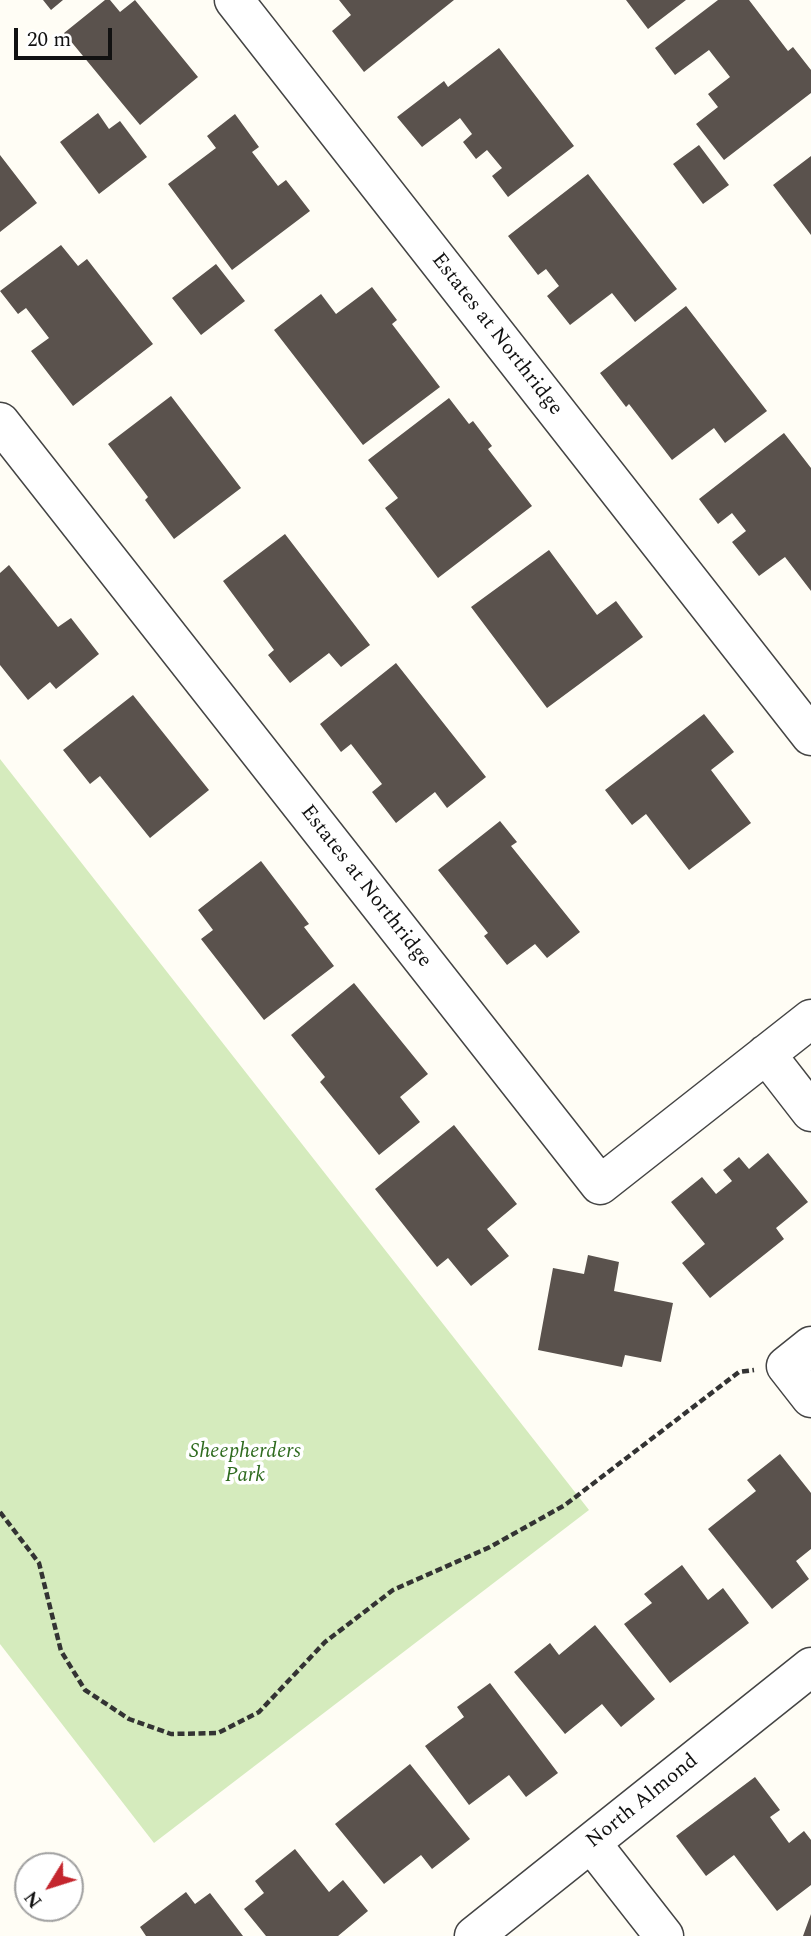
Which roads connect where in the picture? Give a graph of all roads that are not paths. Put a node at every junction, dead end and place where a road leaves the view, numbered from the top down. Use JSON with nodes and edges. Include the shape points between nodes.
{"nodes":[{"id":1,"x":233,"y":0,"type":"edge"},
{"id":2,"x":0,"y":422,"type":"edge"},
{"id":3,"x":811,"y":736,"type":"edge"},
{"id":4,"x":809,"y":1024,"type":"edge"},
{"id":5,"x":766,"y":1054,"type":"junction"},
{"id":6,"x":811,"y":1112,"type":"edge"},
{"id":7,"x":798,"y":1356,"type":"edge"},
{"id":8,"x":811,"y":1398,"type":"edge"},
{"id":9,"x":811,"y":1667,"type":"edge"},
{"id":10,"x":592,"y":1844,"type":"junction"},
{"id":11,"x":474,"y":1936,"type":"edge"},
{"id":12,"x":664,"y":1936,"type":"edge"}],
"edges":[{"from":1,"to":3,"type":"street","name":"Estates at Northridge"},
{"from":2,"to":5,"type":"street","name":"Estates at Northridge","via":[[600,1185]]},
{"from":4,"to":5,"type":"street","name":"Estates at Northridge"},
{"from":5,"to":6,"type":"street"},
{"from":7,"to":8,"type":"street"},
{"from":9,"to":10,"type":"street","name":"North Almond"},
{"from":10,"to":11,"type":"street","name":"North Almond"},
{"from":10,"to":12,"type":"street"}]}
